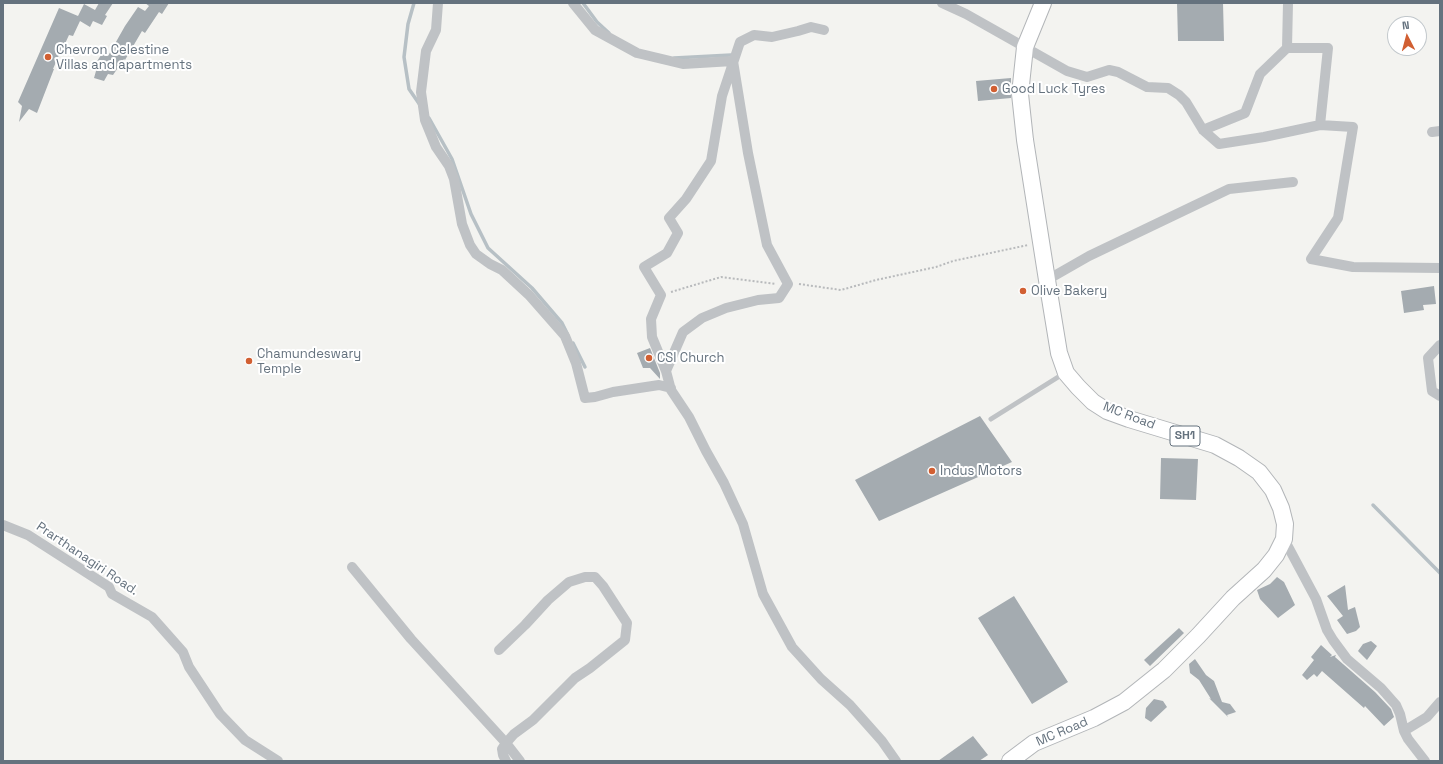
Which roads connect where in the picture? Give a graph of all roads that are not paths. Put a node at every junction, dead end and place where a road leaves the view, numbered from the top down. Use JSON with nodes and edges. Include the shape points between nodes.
{"nodes":[{"id":1,"x":438,"y":3,"type":"edge"},
{"id":2,"x":573,"y":3,"type":"edge"},
{"id":3,"x":942,"y":3,"type":"edge"},
{"id":4,"x":1043,"y":3,"type":"edge"},
{"id":5,"x":1288,"y":3,"type":"edge"},
{"id":6,"x":824,"y":30,"type":"dead end"},
{"id":7,"x":1024,"y":47,"type":"junction"},
{"id":8,"x":1287,"y":48,"type":"junction"},
{"id":9,"x":733,"y":61,"type":"junction"},
{"id":10,"x":1320,"y":125,"type":"junction"},
{"id":11,"x":1203,"y":130,"type":"junction"},
{"id":12,"x":1293,"y":182,"type":"dead end"},
{"id":13,"x":1440,"y":268,"type":"edge"},
{"id":14,"x":1047,"y":280,"type":"junction"},
{"id":15,"x":1440,"y":346,"type":"edge"},
{"id":16,"x":1428,"y":358,"type":"junction"},
{"id":17,"x":1440,"y":358,"type":"edge"},
{"id":18,"x":666,"y":371,"type":"junction"},
{"id":19,"x":1066,"y":372,"type":"junction"},
{"id":20,"x":671,"y":388,"type":"junction"},
{"id":21,"x":1440,"y":396,"type":"edge"},
{"id":22,"x":991,"y":419,"type":"dead end"},
{"id":23,"x":3,"y":525,"type":"edge"},
{"id":24,"x":1284,"y":539,"type":"junction"},
{"id":25,"x":352,"y":567,"type":"dead end"},
{"id":26,"x":498,"y":650,"type":"dead end"},
{"id":27,"x":1440,"y":702,"type":"edge"},
{"id":28,"x":1403,"y":727,"type":"junction"},
{"id":29,"x":506,"y":743,"type":"junction"},
{"id":30,"x":278,"y":761,"type":"edge"},
{"id":31,"x":506,"y":761,"type":"edge"},
{"id":32,"x":520,"y":761,"type":"edge"},
{"id":33,"x":896,"y":761,"type":"edge"},
{"id":34,"x":1010,"y":761,"type":"edge"},
{"id":35,"x":1425,"y":761,"type":"edge"}],
"edges":[{"from":1,"to":20,"type":"street","via":[[436,30],[426,51],[421,92],[425,120],[436,147],[449,166],[454,179],[462,224],[470,245],[476,254],[502,270],[565,336],[576,363],[584,398],[659,385]]},
{"from":2,"to":9,"type":"street","via":[[595,30],[637,53],[684,64]]},
{"from":3,"to":7,"type":"street"},
{"from":4,"to":7,"type":"main road","name":"MC Road","number":"SH1"},
{"from":5,"to":8,"type":"street"},
{"from":6,"to":9,"type":"street","via":[[811,27],[772,37],[754,35],[740,42]]},
{"from":7,"to":11,"type":"street","via":[[1067,71],[1087,77],[1109,70],[1147,87],[1168,88],[1186,102]]},
{"from":7,"to":14,"type":"main road","name":"MC Road","number":"SH1","via":[[1020,94],[1024,140]]},
{"from":8,"to":10,"type":"street","via":[[1328,48]]},
{"from":8,"to":11,"type":"street","via":[[1260,74],[1245,112]]},
{"from":9,"to":18,"type":"street","via":[[722,96],[711,161],[686,199],[669,218],[678,233],[667,253],[644,267],[661,295],[651,319],[652,337]]},
{"from":9,"to":18,"type":"street","via":[[767,245],[788,284],[779,298],[745,303],[702,318],[683,332]]},
{"from":10,"to":11,"type":"street","via":[[1219,144]]},
{"from":10,"to":13,"type":"street","via":[[1353,127],[1338,218],[1311,259],[1353,267]]},
{"from":12,"to":14,"type":"street","via":[[1230,189],[1089,256]]},
{"from":14,"to":19,"type":"main road","name":"MC Road","number":"SH1","via":[[1059,353]]},
{"from":15,"to":16,"type":"street"},
{"from":16,"to":17,"type":"street"},
{"from":16,"to":21,"type":"street","via":[[1432,391]]},
{"from":18,"to":20,"type":"street"},
{"from":19,"to":22,"type":"lane"},
{"from":19,"to":24,"type":"main road","name":"MC Road","number":"SH1","via":[[1078,388],[1107,411],[1215,445],[1259,472],[1273,490],[1281,508],[1285,524]]},
{"from":20,"to":33,"type":"street","via":[[689,416],[728,490],[743,524],[763,594],[792,647],[872,729]]},
{"from":23,"to":30,"type":"street","name":"Prarthanagiri Road.","via":[[28,535],[109,587],[112,594],[152,618],[183,652],[189,667],[220,714],[245,740]]},
{"from":24,"to":28,"type":"street","via":[[1316,599],[1333,640],[1347,659],[1389,696],[1398,709]]},
{"from":24,"to":34,"type":"main road","name":"MC Road","number":"SH1","via":[[1264,570],[1233,598],[1164,670],[1124,702],[1094,718],[1034,743]]},
{"from":25,"to":29,"type":"street","via":[[411,639]]},
{"from":26,"to":29,"type":"street","via":[[568,582],[585,577],[595,577],[627,624],[625,640],[575,678]]},
{"from":27,"to":28,"type":"street","via":[[1426,717]]},
{"from":28,"to":35,"type":"street","via":[[1412,745]]},
{"from":29,"to":31,"type":"street","via":[[502,748]]},
{"from":29,"to":32,"type":"street"}]}
